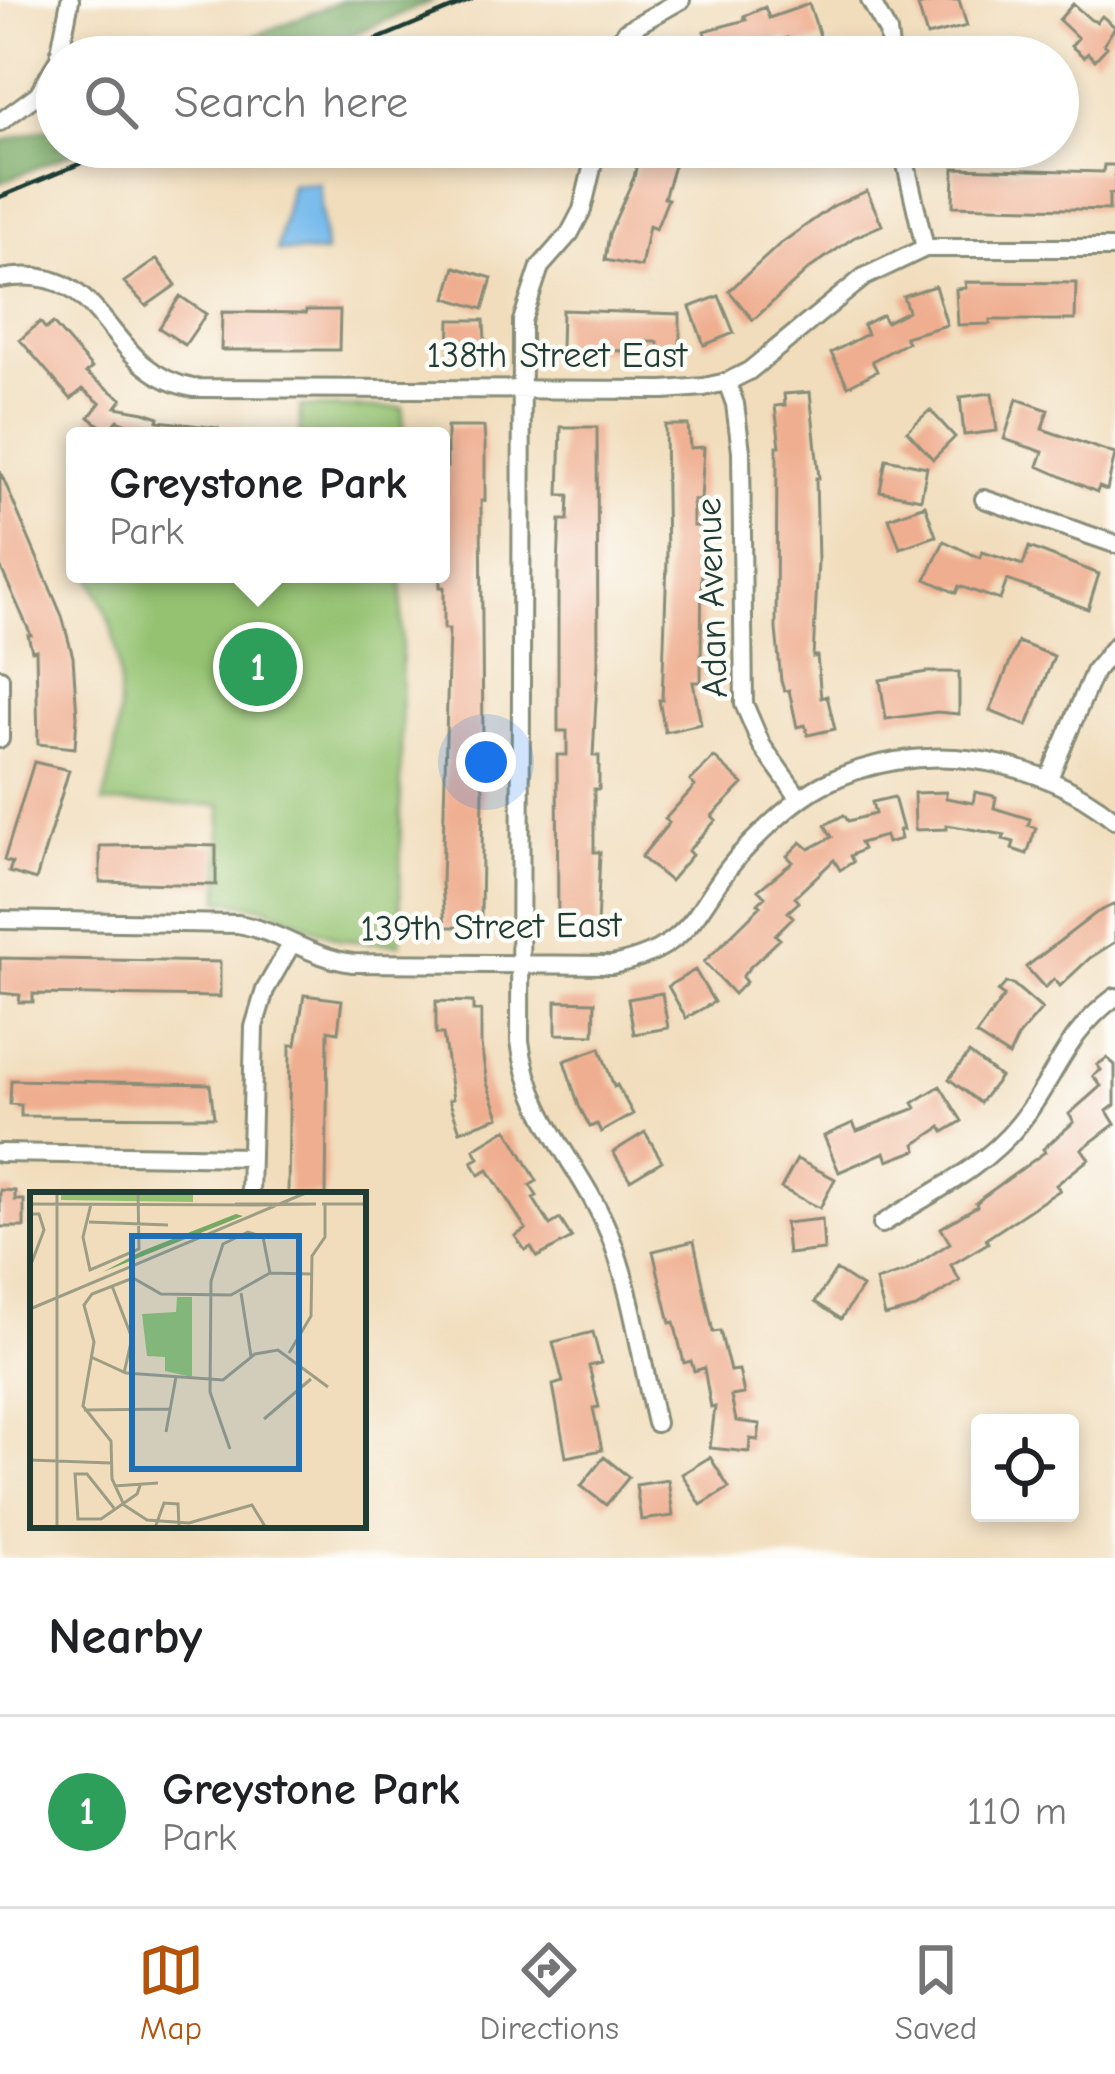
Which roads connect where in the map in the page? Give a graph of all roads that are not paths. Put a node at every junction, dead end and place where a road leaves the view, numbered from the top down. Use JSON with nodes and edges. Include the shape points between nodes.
{"nodes":[{"id":1,"x":70,"y":0,"type":"edge"},
{"id":2,"x":681,"y":0,"type":"edge"},
{"id":3,"x":870,"y":0,"type":"edge"},
{"id":4,"x":63,"y":36,"type":"edge"},
{"id":5,"x":623,"y":36,"type":"edge"},
{"id":6,"x":888,"y":36,"type":"edge"},
{"id":7,"x":36,"y":95,"type":"edge"},
{"id":8,"x":0,"y":122,"type":"edge"},
{"id":9,"x":592,"y":168,"type":"edge"},
{"id":10,"x":907,"y":168,"type":"edge"},
{"id":11,"x":926,"y":248,"type":"junction"},
{"id":12,"x":1115,"y":248,"type":"edge"},
{"id":13,"x":0,"y":279,"type":"edge"},
{"id":14,"x":727,"y":382,"type":"junction"},
{"id":15,"x":520,"y":388,"type":"junction"},
{"id":16,"x":984,"y":499,"type":"dead end"},
{"id":17,"x":1115,"y":544,"type":"edge"},
{"id":18,"x":1115,"y":646,"type":"edge"},
{"id":19,"x":0,"y":678,"type":"edge"},
{"id":20,"x":0,"y":739,"type":"edge"},
{"id":21,"x":1048,"y":778,"type":"junction"},
{"id":22,"x":800,"y":799,"type":"junction"},
{"id":23,"x":1115,"y":820,"type":"edge"},
{"id":24,"x":0,"y":920,"type":"edge"},
{"id":25,"x":292,"y":943,"type":"junction"},
{"id":26,"x":520,"y":964,"type":"junction"},
{"id":27,"x":1115,"y":997,"type":"edge"},
{"id":28,"x":0,"y":1153,"type":"edge"},
{"id":29,"x":251,"y":1156,"type":"junction"},
{"id":30,"x":250,"y":1192,"type":"edge"},
{"id":31,"x":882,"y":1224,"type":"dead end"},
{"id":32,"x":656,"y":1424,"type":"dead end"}],
"edges":[{"from":1,"to":4,"type":"street"},
{"from":2,"to":5,"type":"street"},
{"from":3,"to":6,"type":"street"},
{"from":7,"to":8,"type":"street"},
{"from":9,"to":15,"type":"street","via":[[582,210],[540,267],[526,302]]},
{"from":10,"to":11,"type":"street"},
{"from":11,"to":12,"type":"street","name":"138th Street East"},
{"from":11,"to":14,"type":"street","name":"138th Street East","via":[[864,277]]},
{"from":13,"to":15,"type":"street","name":"138th Street East","via":[[33,277],[69,288],[100,311],[136,362],[180,386]]},
{"from":14,"to":15,"type":"street","name":"138th Street East","via":[[664,390]]},
{"from":14,"to":22,"type":"street","name":"Adan Avenue","via":[[741,452],[744,704]]},
{"from":15,"to":26,"type":"street"},
{"from":16,"to":17,"type":"street"},
{"from":18,"to":21,"type":"street","via":[[1094,673]]},
{"from":19,"to":20,"type":"street"},
{"from":21,"to":22,"type":"street","name":"139th Street East","via":[[976,760],[918,759],[852,773]]},
{"from":21,"to":23,"type":"street","name":"139th Street East"},
{"from":22,"to":26,"type":"street","name":"139th Street East","via":[[734,862],[691,925],[649,954],[612,964]]},
{"from":24,"to":25,"type":"street","name":"139th Street East","via":[[238,924]]},
{"from":25,"to":26,"type":"street","name":"139th Street East","via":[[353,962]]},
{"from":25,"to":29,"type":"street","via":[[256,1014]]},
{"from":26,"to":32,"type":"street","via":[[520,1041],[530,1090],[614,1247]]},
{"from":27,"to":31,"type":"street","via":[[1074,1035],[1030,1110],[996,1148]]},
{"from":28,"to":29,"type":"street"},
{"from":29,"to":30,"type":"street"}]}
